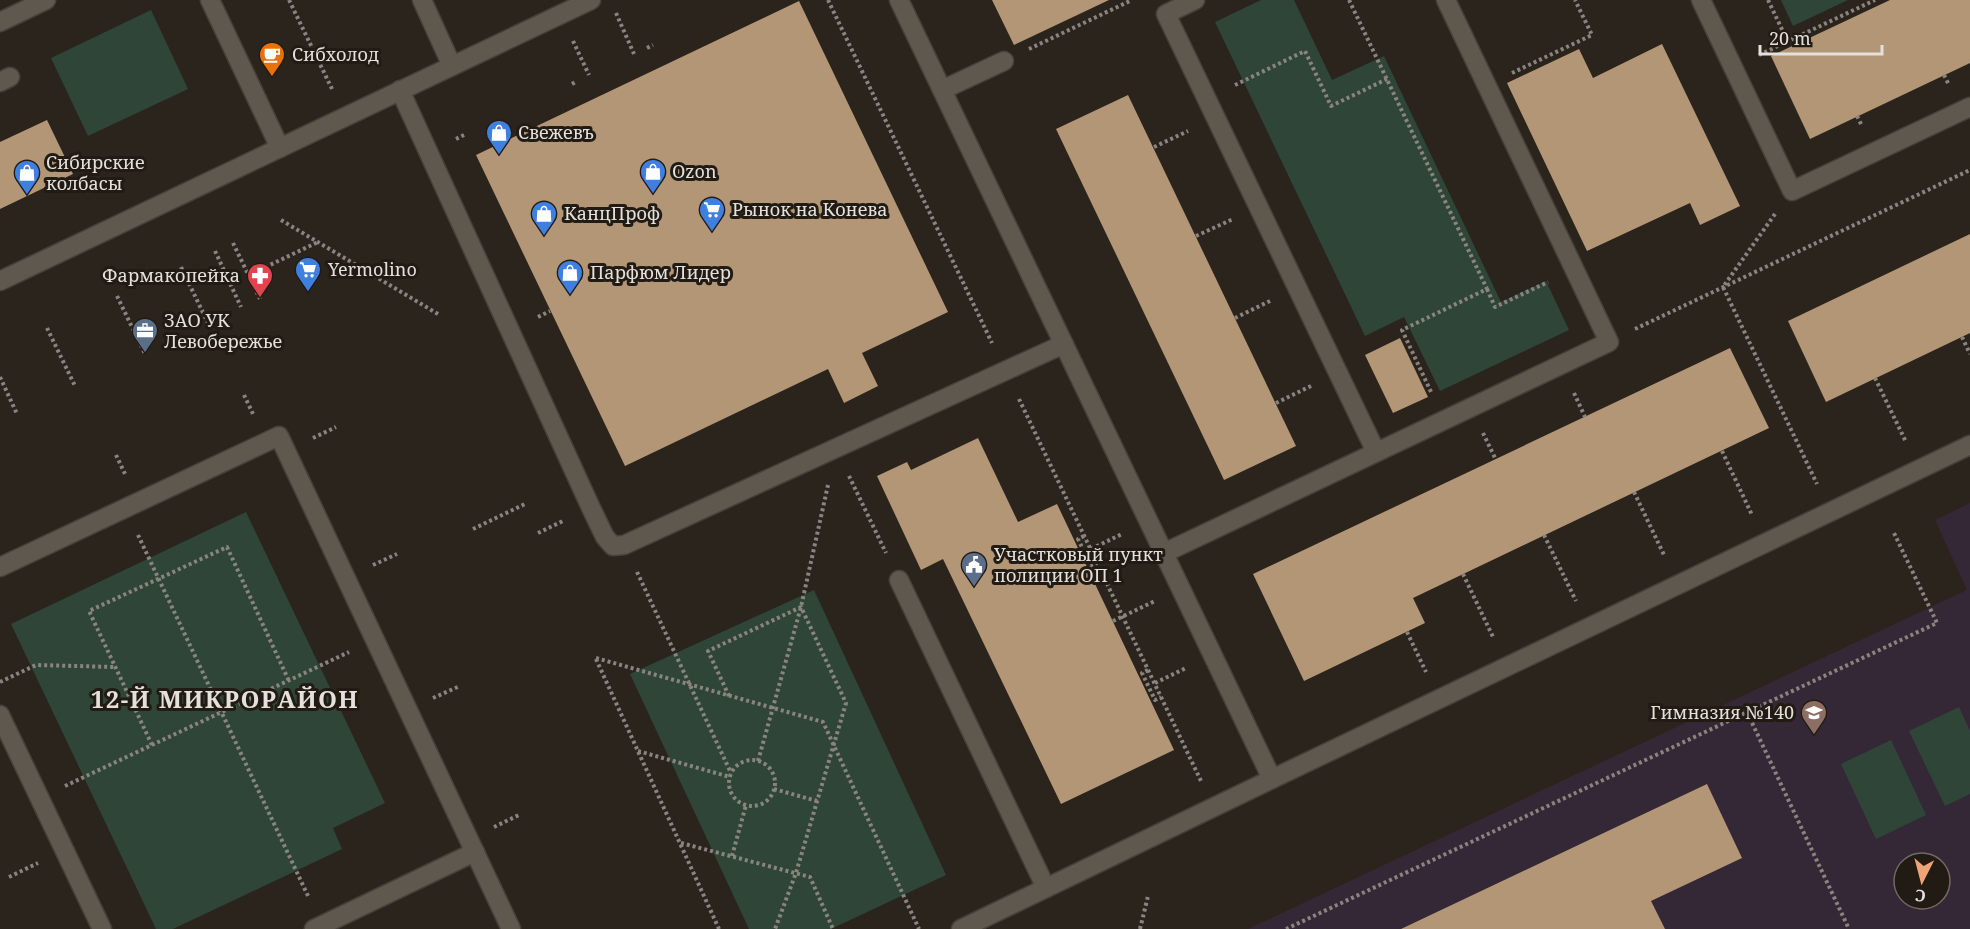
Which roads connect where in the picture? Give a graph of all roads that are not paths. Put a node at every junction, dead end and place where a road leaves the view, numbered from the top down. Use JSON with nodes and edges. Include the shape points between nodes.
{"nodes":[{"id":1,"x":46,"y":0,"type":"edge"},
{"id":2,"x":210,"y":0,"type":"edge"},
{"id":3,"x":422,"y":0,"type":"edge"},
{"id":4,"x":591,"y":0,"type":"edge"},
{"id":5,"x":899,"y":0,"type":"edge"},
{"id":6,"x":1195,"y":0,"type":"edge"},
{"id":7,"x":1446,"y":0,"type":"edge"},
{"id":8,"x":1701,"y":0,"type":"edge"},
{"id":9,"x":0,"y":22,"type":"edge"},
{"id":10,"x":1004,"y":61,"type":"road end"},
{"id":11,"x":452,"y":66,"type":"junction"},
{"id":12,"x":400,"y":90,"type":"junction"},
{"id":13,"x":942,"y":90,"type":"junction"},
{"id":14,"x":1970,"y":106,"type":"edge"},
{"id":15,"x":280,"y":148,"type":"junction"},
{"id":16,"x":0,"y":281,"type":"edge"},
{"id":17,"x":1064,"y":344,"type":"junction"},
{"id":18,"x":1970,"y":445,"type":"edge"},
{"id":19,"x":1376,"y":452,"type":"junction"},
{"id":20,"x":1164,"y":553,"type":"junction"},
{"id":21,"x":0,"y":567,"type":"edge"},
{"id":22,"x":899,"y":580,"type":"road end"},
{"id":23,"x":0,"y":715,"type":"edge"},
{"id":24,"x":1272,"y":779,"type":"junction"},
{"id":25,"x":475,"y":852,"type":"junction"},
{"id":26,"x":1046,"y":888,"type":"junction"},
{"id":27,"x":994,"y":923,"type":"edge"},
{"id":28,"x":318,"y":927,"type":"edge"},
{"id":29,"x":102,"y":929,"type":"edge"},
{"id":30,"x":511,"y":929,"type":"edge"},
{"id":31,"x":961,"y":929,"type":"edge"}],
"edges":[{"from":1,"to":9,"type":"street"},
{"from":2,"to":15,"type":"street"},
{"from":3,"to":11,"type":"street"},
{"from":4,"to":11,"type":"street"},
{"from":5,"to":13,"type":"street"},
{"from":6,"to":19,"type":"street","via":[[1166,14]]},
{"from":7,"to":19,"type":"street","via":[[1609,342]]},
{"from":8,"to":14,"type":"street","via":[[1792,191]]},
{"from":10,"to":13,"type":"street"},
{"from":11,"to":12,"type":"street"},
{"from":12,"to":15,"type":"street"},
{"from":12,"to":17,"type":"street","via":[[605,537],[613,546],[624,545]]},
{"from":13,"to":17,"type":"street"},
{"from":15,"to":16,"type":"street"},
{"from":17,"to":20,"type":"street"},
{"from":18,"to":24,"type":"street"},
{"from":19,"to":20,"type":"street"},
{"from":20,"to":24,"type":"street"},
{"from":21,"to":25,"type":"street","via":[[279,436]]},
{"from":22,"to":26,"type":"street"},
{"from":23,"to":29,"type":"street"},
{"from":24,"to":26,"type":"street"},
{"from":25,"to":28,"type":"street"},
{"from":25,"to":30,"type":"street"},
{"from":26,"to":27,"type":"street"},
{"from":27,"to":31,"type":"street"}]}
